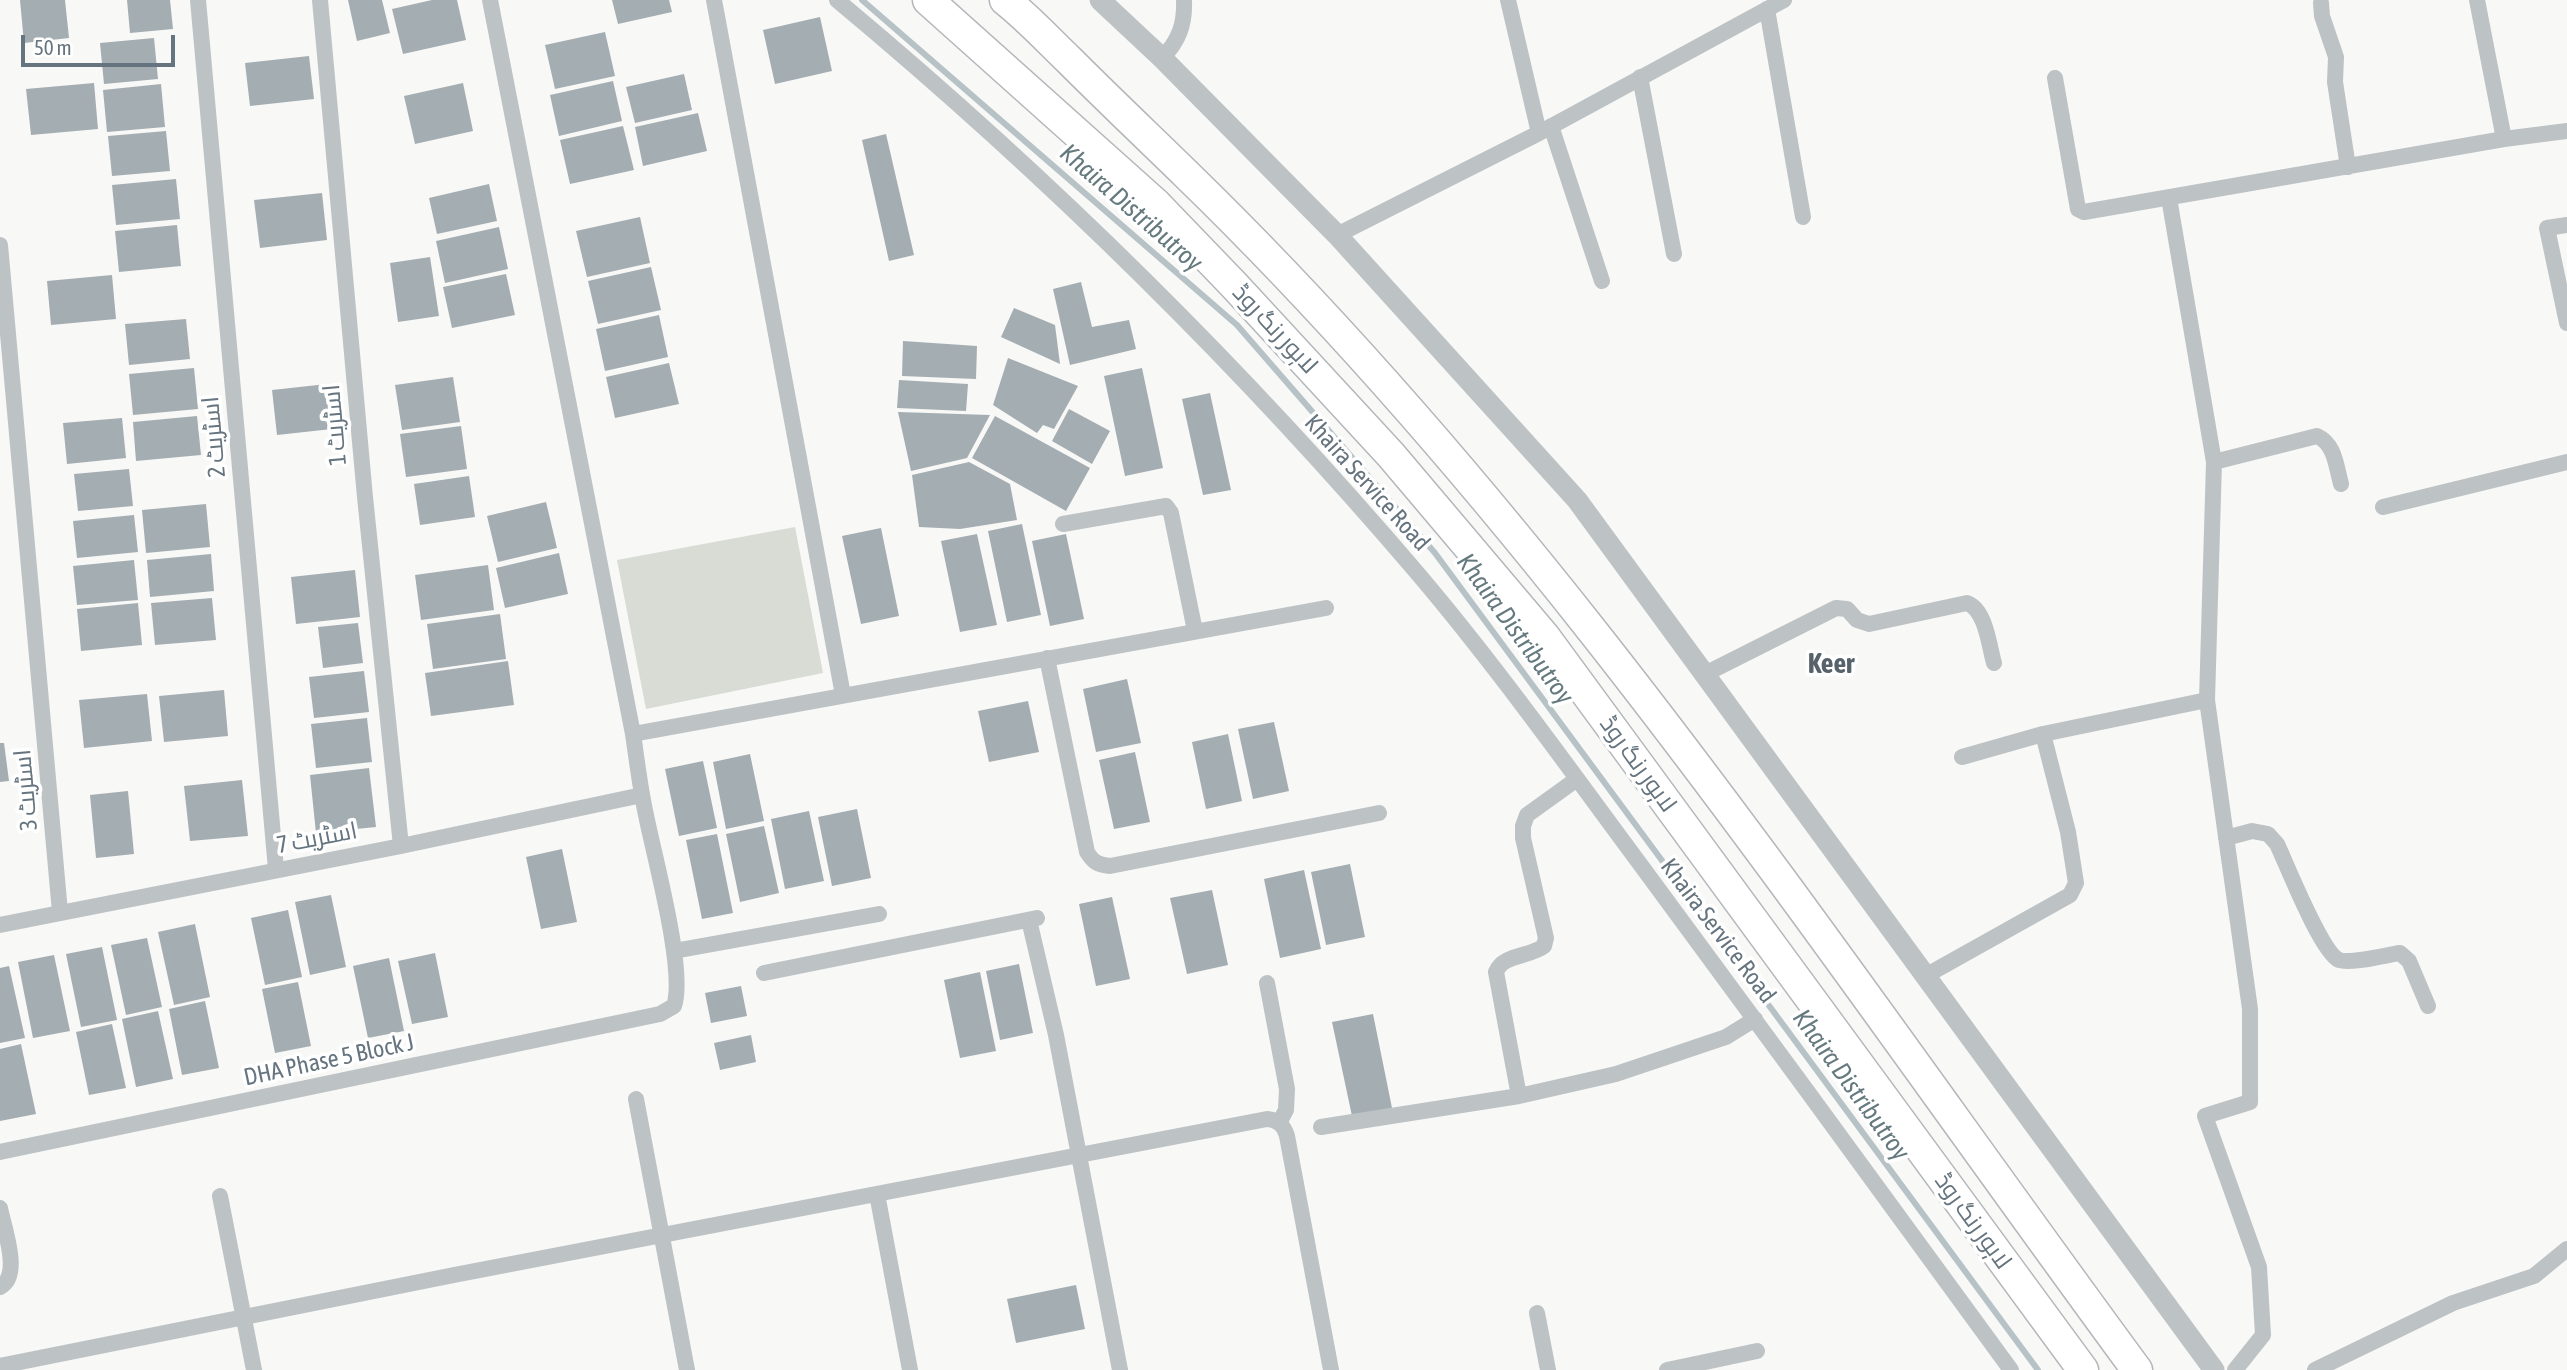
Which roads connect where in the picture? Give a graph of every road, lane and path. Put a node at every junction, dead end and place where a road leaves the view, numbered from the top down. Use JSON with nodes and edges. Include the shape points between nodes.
{"nodes":[{"id":1,"x":198,"y":0,"type":"edge"},
{"id":2,"x":320,"y":0,"type":"edge"},
{"id":3,"x":490,"y":0,"type":"edge"},
{"id":4,"x":714,"y":0,"type":"edge"},
{"id":5,"x":838,"y":0,"type":"edge"},
{"id":6,"x":928,"y":0,"type":"edge"},
{"id":7,"x":1005,"y":0,"type":"edge"},
{"id":8,"x":1100,"y":0,"type":"edge"},
{"id":9,"x":1184,"y":0,"type":"edge"},
{"id":10,"x":1508,"y":0,"type":"edge"},
{"id":11,"x":1784,"y":0,"type":"edge"},
{"id":12,"x":2477,"y":0,"type":"edge"},
{"id":13,"x":2321,"y":3,"type":"dead end"},
{"id":14,"x":1767,"y":9,"type":"junction"},
{"id":15,"x":1163,"y":58,"type":"junction"},
{"id":16,"x":1640,"y":78,"type":"junction"},
{"id":17,"x":2055,"y":78,"type":"dead end"},
{"id":18,"x":1545,"y":130,"type":"junction"},
{"id":19,"x":2567,"y":131,"type":"edge"},
{"id":20,"x":2504,"y":139,"type":"junction"},
{"id":21,"x":2348,"y":167,"type":"junction"},
{"id":22,"x":2169,"y":198,"type":"junction"},
{"id":23,"x":1803,"y":217,"type":"dead end"},
{"id":24,"x":2567,"y":225,"type":"edge"},
{"id":25,"x":1337,"y":235,"type":"junction"},
{"id":26,"x":0,"y":246,"type":"edge"},
{"id":27,"x":1674,"y":254,"type":"dead end"},
{"id":28,"x":1602,"y":281,"type":"dead end"},
{"id":29,"x":2567,"y":324,"type":"edge"},
{"id":30,"x":2214,"y":462,"type":"junction"},
{"id":31,"x":2567,"y":462,"type":"edge"},
{"id":32,"x":2341,"y":484,"type":"dead end"},
{"id":33,"x":2383,"y":507,"type":"dead end"},
{"id":34,"x":1063,"y":524,"type":"dead end"},
{"id":35,"x":1326,"y":608,"type":"dead end"},
{"id":36,"x":1195,"y":631,"type":"junction"},
{"id":37,"x":1047,"y":658,"type":"junction"},
{"id":38,"x":1994,"y":663,"type":"dead end"},
{"id":39,"x":1705,"y":674,"type":"junction"},
{"id":40,"x":844,"y":695,"type":"junction"},
{"id":41,"x":2207,"y":700,"type":"junction"},
{"id":42,"x":633,"y":734,"type":"junction"},
{"id":43,"x":2043,"y":734,"type":"junction"},
{"id":44,"x":1962,"y":757,"type":"dead end"},
{"id":45,"x":1577,"y":779,"type":"junction"},
{"id":46,"x":642,"y":795,"type":"junction"},
{"id":47,"x":1379,"y":814,"type":"dead end"},
{"id":48,"x":2226,"y":838,"type":"junction"},
{"id":49,"x":401,"y":846,"type":"junction"},
{"id":50,"x":276,"y":869,"type":"junction"},
{"id":51,"x":60,"y":912,"type":"junction"},
{"id":52,"x":879,"y":914,"type":"dead end"},
{"id":53,"x":0,"y":925,"type":"edge"},
{"id":54,"x":674,"y":951,"type":"junction"},
{"id":55,"x":764,"y":973,"type":"dead end"},
{"id":56,"x":1927,"y":975,"type":"junction"},
{"id":57,"x":1267,"y":983,"type":"dead end"},
{"id":58,"x":2428,"y":1006,"type":"dead end"},
{"id":59,"x":1755,"y":1019,"type":"junction"},
{"id":60,"x":1519,"y":1096,"type":"junction"},
{"id":61,"x":636,"y":1099,"type":"dead end"},
{"id":62,"x":1279,"y":1123,"type":"junction"},
{"id":63,"x":1321,"y":1127,"type":"dead end"},
{"id":64,"x":0,"y":1152,"type":"edge"},
{"id":65,"x":1078,"y":1156,"type":"junction"},
{"id":66,"x":877,"y":1194,"type":"junction"},
{"id":67,"x":220,"y":1196,"type":"dead end"},
{"id":68,"x":0,"y":1209,"type":"edge"},
{"id":69,"x":662,"y":1234,"type":"junction"},
{"id":70,"x":2567,"y":1249,"type":"edge"},
{"id":71,"x":0,"y":1287,"type":"edge"},
{"id":72,"x":1537,"y":1313,"type":"dead end"},
{"id":73,"x":245,"y":1318,"type":"junction"},
{"id":74,"x":1757,"y":1351,"type":"dead end"},
{"id":75,"x":0,"y":1366,"type":"edge"},
{"id":76,"x":254,"y":1370,"type":"edge"},
{"id":77,"x":687,"y":1370,"type":"edge"},
{"id":78,"x":911,"y":1370,"type":"edge"},
{"id":79,"x":1119,"y":1370,"type":"edge"},
{"id":80,"x":1331,"y":1370,"type":"edge"},
{"id":81,"x":1548,"y":1370,"type":"edge"},
{"id":82,"x":1667,"y":1370,"type":"edge"},
{"id":83,"x":2011,"y":1370,"type":"edge"},
{"id":84,"x":2083,"y":1370,"type":"edge"},
{"id":85,"x":2137,"y":1370,"type":"edge"},
{"id":86,"x":2214,"y":1370,"type":"edge"},
{"id":87,"x":2235,"y":1370,"type":"edge"},
{"id":88,"x":2315,"y":1370,"type":"edge"}],
"edges":[{"from":1,"to":50,"type":"street","name":"اسٹریٹ 2"},
{"from":2,"to":49,"type":"street","name":"اسٹریٹ 1"},
{"from":3,"to":42,"type":"street"},
{"from":4,"to":40,"type":"street"},
{"from":5,"to":45,"type":"street","name":"Khaira Service Road","via":[[922,71],[1125,259],[1267,406],[1420,576]]},
{"from":6,"to":84,"type":"highway","name":"لاہور رنگ روڈ","via":[[1155,203],[1226,276],[1382,445],[1545,637]]},
{"from":7,"to":85,"type":"highway","name":"لاہور رنگ روڈ","via":[[1258,244],[1500,515],[1754,843]]},
{"from":8,"to":15,"type":"street"},
{"from":9,"to":15,"type":"street","via":[[1181,32]]},
{"from":10,"to":18,"type":"street"},
{"from":11,"to":14,"type":"street"},
{"from":12,"to":20,"type":"street"},
{"from":13,"to":21,"type":"street","via":[[2336,57],[2335,82]]},
{"from":14,"to":16,"type":"street"},
{"from":14,"to":23,"type":"street"},
{"from":15,"to":25,"type":"street"},
{"from":16,"to":18,"type":"street"},
{"from":16,"to":27,"type":"street"},
{"from":17,"to":22,"type":"street","via":[[2078,209]]},
{"from":18,"to":25,"type":"street"},
{"from":18,"to":28,"type":"street"},
{"from":19,"to":20,"type":"street"},
{"from":20,"to":21,"type":"street"},
{"from":21,"to":22,"type":"street"},
{"from":22,"to":30,"type":"street"},
{"from":24,"to":29,"type":"street","via":[[2547,228]]},
{"from":25,"to":39,"type":"street","via":[[1577,500]]},
{"from":26,"to":51,"type":"street","name":"اسٹریٹ 3"},
{"from":30,"to":32,"type":"street","via":[[2317,436],[2327,440]]},
{"from":30,"to":41,"type":"street"},
{"from":31,"to":33,"type":"street"},
{"from":34,"to":36,"type":"street","via":[[1166,506]]},
{"from":35,"to":36,"type":"street"},
{"from":36,"to":37,"type":"street"},
{"from":37,"to":40,"type":"street"},
{"from":37,"to":47,"type":"street","via":[[1087,852],[1100,865]]},
{"from":38,"to":39,"type":"street","via":[[1979,613],[1967,603],[1869,624],[1847,609],[1836,608]]},
{"from":39,"to":56,"type":"street"},
{"from":40,"to":42,"type":"street"},
{"from":41,"to":43,"type":"street"},
{"from":41,"to":48,"type":"street"},
{"from":42,"to":46,"type":"street"},
{"from":43,"to":44,"type":"street"},
{"from":43,"to":56,"type":"street","via":[[2076,883],[2070,895]]},
{"from":45,"to":59,"type":"street","name":"Khaira Service Road"},
{"from":45,"to":60,"type":"street","via":[[1527,815],[1523,826],[1544,946],[1505,961],[1496,972]]},
{"from":46,"to":49,"type":"street","name":"اسٹریٹ 7"},
{"from":46,"to":54,"type":"street"},
{"from":48,"to":58,"type":"street","via":[[2252,831],[2268,834],[2277,844],[2324,946],[2338,959],[2348,960],[2400,953],[2409,961]]},
{"from":48,"to":87,"type":"street","via":[[2250,1009],[2250,1102],[2206,1116],[2259,1268],[2263,1335]]},
{"from":49,"to":50,"type":"street","name":"اسٹریٹ 7"},
{"from":50,"to":51,"type":"street","name":"اسٹریٹ 7"},
{"from":51,"to":53,"type":"street","name":"اسٹریٹ 7"},
{"from":52,"to":54,"type":"street"},
{"from":54,"to":64,"type":"street","name":"DHA Phase 5 Block J","via":[[678,995],[667,1012]]},
{"from":55,"to":65,"type":"street","via":[[1033,919]]},
{"from":56,"to":86,"type":"street"},
{"from":57,"to":62,"type":"street","via":[[1287,1089],[1286,1110]]},
{"from":59,"to":60,"type":"street","via":[[1726,1037],[1616,1074]]},
{"from":59,"to":83,"type":"street","name":"Khaira Service Road"},
{"from":60,"to":63,"type":"street"},
{"from":61,"to":69,"type":"street"},
{"from":62,"to":65,"type":"street","via":[[1267,1119]]},
{"from":62,"to":80,"type":"street","via":[[1287,1136]]},
{"from":65,"to":66,"type":"street"},
{"from":65,"to":79,"type":"street"},
{"from":66,"to":69,"type":"street"},
{"from":66,"to":78,"type":"street"},
{"from":67,"to":73,"type":"street"},
{"from":68,"to":71,"type":"street","via":[[12,1264],[11,1275]]},
{"from":69,"to":73,"type":"street"},
{"from":69,"to":77,"type":"street"},
{"from":70,"to":88,"type":"street","via":[[2534,1276],[2453,1303]]},
{"from":72,"to":81,"type":"street"},
{"from":73,"to":75,"type":"street"},
{"from":73,"to":76,"type":"street"},
{"from":74,"to":82,"type":"street"}]}
